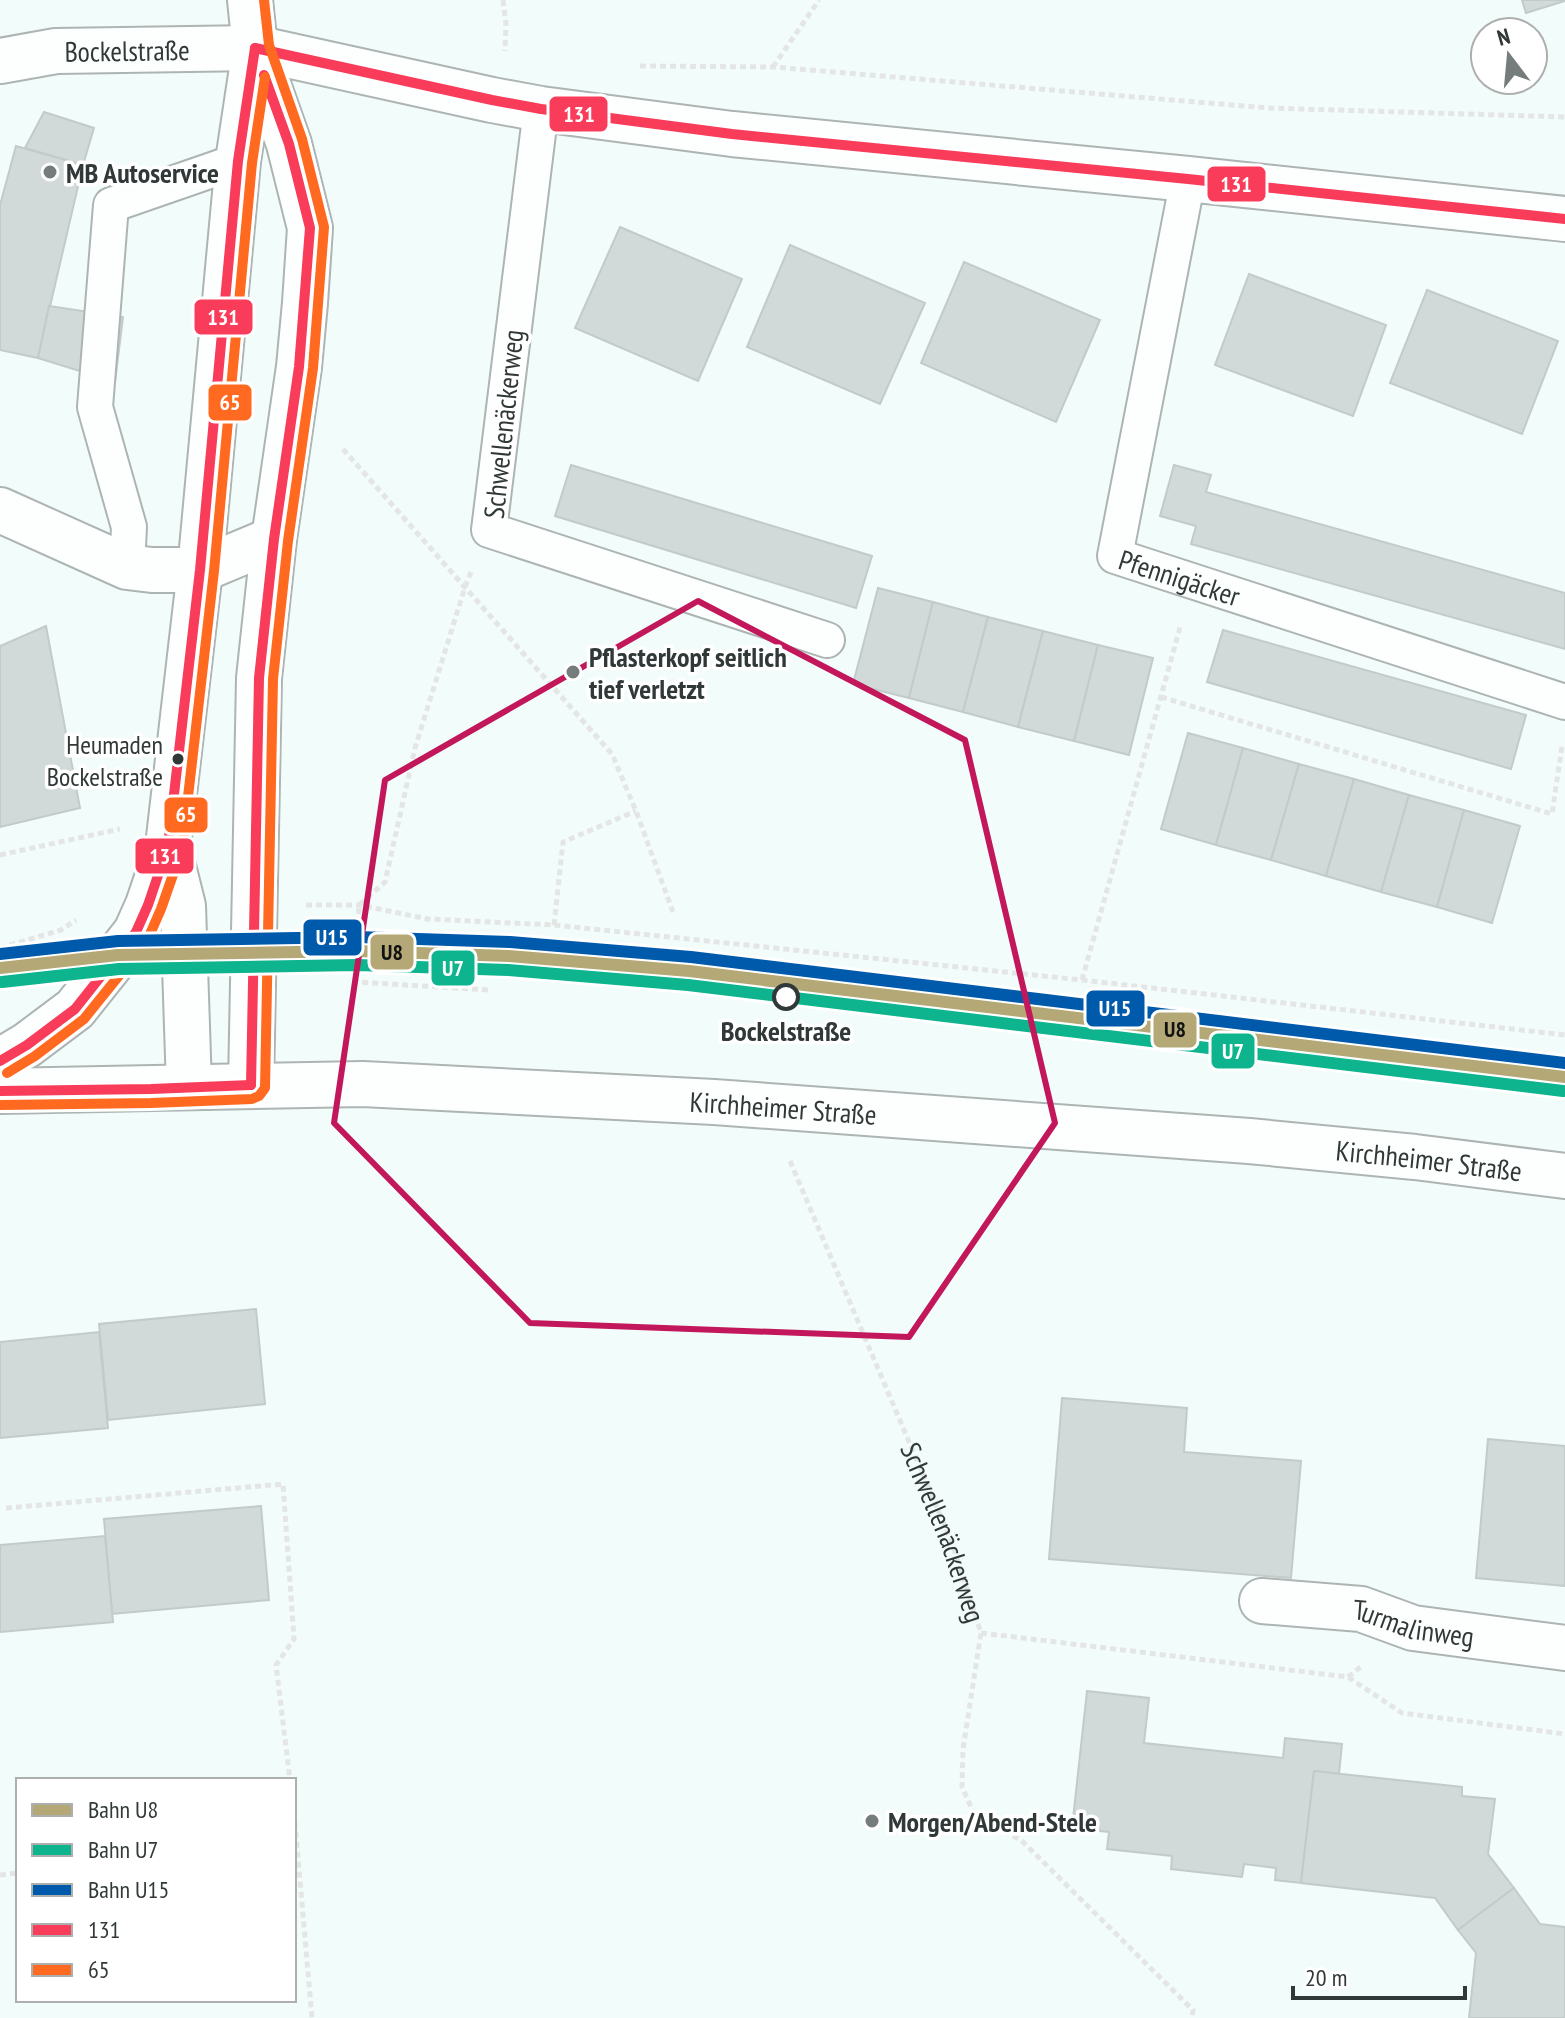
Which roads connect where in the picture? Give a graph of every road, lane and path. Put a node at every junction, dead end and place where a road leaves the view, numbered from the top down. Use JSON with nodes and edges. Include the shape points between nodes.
{"nodes":[{"id":1,"x":250,"y":0,"type":"edge"},
{"id":2,"x":503,"y":0,"type":"edge"},
{"id":3,"x":819,"y":0,"type":"edge"},
{"id":4,"x":255,"y":48,"type":"junction"},
{"id":5,"x":0,"y":61,"type":"edge"},
{"id":6,"x":504,"y":65,"type":"dead end"},
{"id":7,"x":541,"y":109,"type":"junction"},
{"id":8,"x":1565,"y":117,"type":"edge"},
{"id":9,"x":238,"y":161,"type":"junction"},
{"id":10,"x":1188,"y":179,"type":"junction"},
{"id":11,"x":1565,"y":219,"type":"edge"},
{"id":12,"x":343,"y":449,"type":"dead end"},
{"id":13,"x":0,"y":510,"type":"edge"},
{"id":14,"x":274,"y":539,"type":"junction"},
{"id":15,"x":127,"y":567,"type":"junction"},
{"id":16,"x":200,"y":570,"type":"junction"},
{"id":17,"x":1193,"y":581,"type":"junction"},
{"id":18,"x":465,"y":587,"type":"junction"},
{"id":19,"x":827,"y":640,"type":"dead end"},
{"id":20,"x":1161,"y":697,"type":"junction"},
{"id":21,"x":1565,"y":702,"type":"edge"},
{"id":22,"x":1563,"y":740,"type":"dead end"},
{"id":23,"x":636,"y":811,"type":"junction"},
{"id":24,"x":170,"y":832,"type":"junction"},
{"id":25,"x":0,"y":855,"type":"edge"},
{"id":26,"x":359,"y":905,"type":"junction"},
{"id":27,"x":673,"y":912,"type":"dead end"},
{"id":28,"x":554,"y":925,"type":"junction"},
{"id":29,"x":1082,"y":980,"type":"junction"},
{"id":30,"x":489,"y":990,"type":"dead end"},
{"id":31,"x":1565,"y":1035,"type":"edge"},
{"id":32,"x":0,"y":1061,"type":"edge"},
{"id":33,"x":251,"y":1085,"type":"junction"},
{"id":34,"x":189,"y":1087,"type":"junction"},
{"id":35,"x":0,"y":1091,"type":"edge"},
{"id":36,"x":789,"y":1160,"type":"dead end"},
{"id":37,"x":1565,"y":1176,"type":"edge"},
{"id":38,"x":6,"y":1508,"type":"dead end"},
{"id":39,"x":1262,"y":1601,"type":"dead end"},
{"id":40,"x":981,"y":1633,"type":"junction"},
{"id":41,"x":1565,"y":1648,"type":"edge"},
{"id":42,"x":1565,"y":1734,"type":"edge"},
{"id":43,"x":290,"y":1778,"type":"edge"},
{"id":44,"x":296,"y":1850,"type":"edge"},
{"id":45,"x":312,"y":2018,"type":"edge"},
{"id":46,"x":1192,"y":2018,"type":"edge"}],
"edges":[{"from":1,"to":4,"type":"main road"},
{"from":2,"to":6,"type":"path"},
{"from":3,"to":8,"type":"path","via":[[773,67],[1269,108]]},
{"from":4,"to":5,"type":"main road","name":"Bockelstraße","via":[[56,51]]},
{"from":4,"to":7,"type":"main road"},
{"from":4,"to":9,"type":"main road"},
{"from":4,"to":14,"type":"main road","via":[[289,144],[310,228],[299,367]]},
{"from":7,"to":10,"type":"main road","via":[[732,134]]},
{"from":7,"to":19,"type":"lane","name":"Schwellenäckerweg","via":[[489,530]]},
{"from":9,"to":15,"type":"lane","via":[[111,205],[95,407],[129,527]]},
{"from":9,"to":16,"type":"main road"},
{"from":10,"to":11,"type":"main road"},
{"from":10,"to":17,"type":"lane","name":"Pfennigäcker","via":[[1115,556]]},
{"from":12,"to":18,"type":"path"},
{"from":13,"to":15,"type":"main road"},
{"from":14,"to":16,"type":"main road"},
{"from":14,"to":33,"type":"main road","via":[[259,678]]},
{"from":15,"to":16,"type":"main road"},
{"from":16,"to":24,"type":"main road"},
{"from":17,"to":20,"type":"path"},
{"from":17,"to":21,"type":"lane","name":"Pfennigäcker"},
{"from":18,"to":23,"type":"path","via":[[612,754]]},
{"from":18,"to":26,"type":"path","via":[[415,748],[385,882]]},
{"from":20,"to":22,"type":"path","via":[[1552,814]]},
{"from":20,"to":29,"type":"path"},
{"from":23,"to":27,"type":"path"},
{"from":23,"to":28,"type":"path","via":[[563,842]]},
{"from":24,"to":25,"type":"path"},
{"from":24,"to":32,"type":"main road","via":[[136,932],[75,1009]]},
{"from":24,"to":34,"type":"main road","via":[[183,906]]},
{"from":26,"to":28,"type":"path","via":[[428,919]]},
{"from":26,"to":30,"type":"path","via":[[356,982]]},
{"from":28,"to":29,"type":"path"},
{"from":29,"to":31,"type":"path"},
{"from":33,"to":34,"type":"main road","name":"Kirchheimer Straße"},
{"from":33,"to":37,"type":"main road","name":"Kirchheimer Straße","via":[[363,1084],[730,1103],[1249,1141]]},
{"from":34,"to":35,"type":"main road","name":"Kirchheimer Straße"},
{"from":36,"to":40,"type":"path","name":"Schwellenäckerweg","via":[[952,1543]]},
{"from":38,"to":43,"type":"path","via":[[283,1484],[294,1639],[276,1665]]},
{"from":39,"to":41,"type":"main road","name":"Turmalinweg","via":[[1361,1609],[1413,1628]]},
{"from":40,"to":42,"type":"path","via":[[1348,1677],[1402,1713]]},
{"from":40,"to":46,"type":"path","name":"Schwellenäckerweg","via":[[963,1749],[962,1787],[976,1818],[1021,1840],[1193,2010]]},
{"from":44,"to":45,"type":"path"}]}
